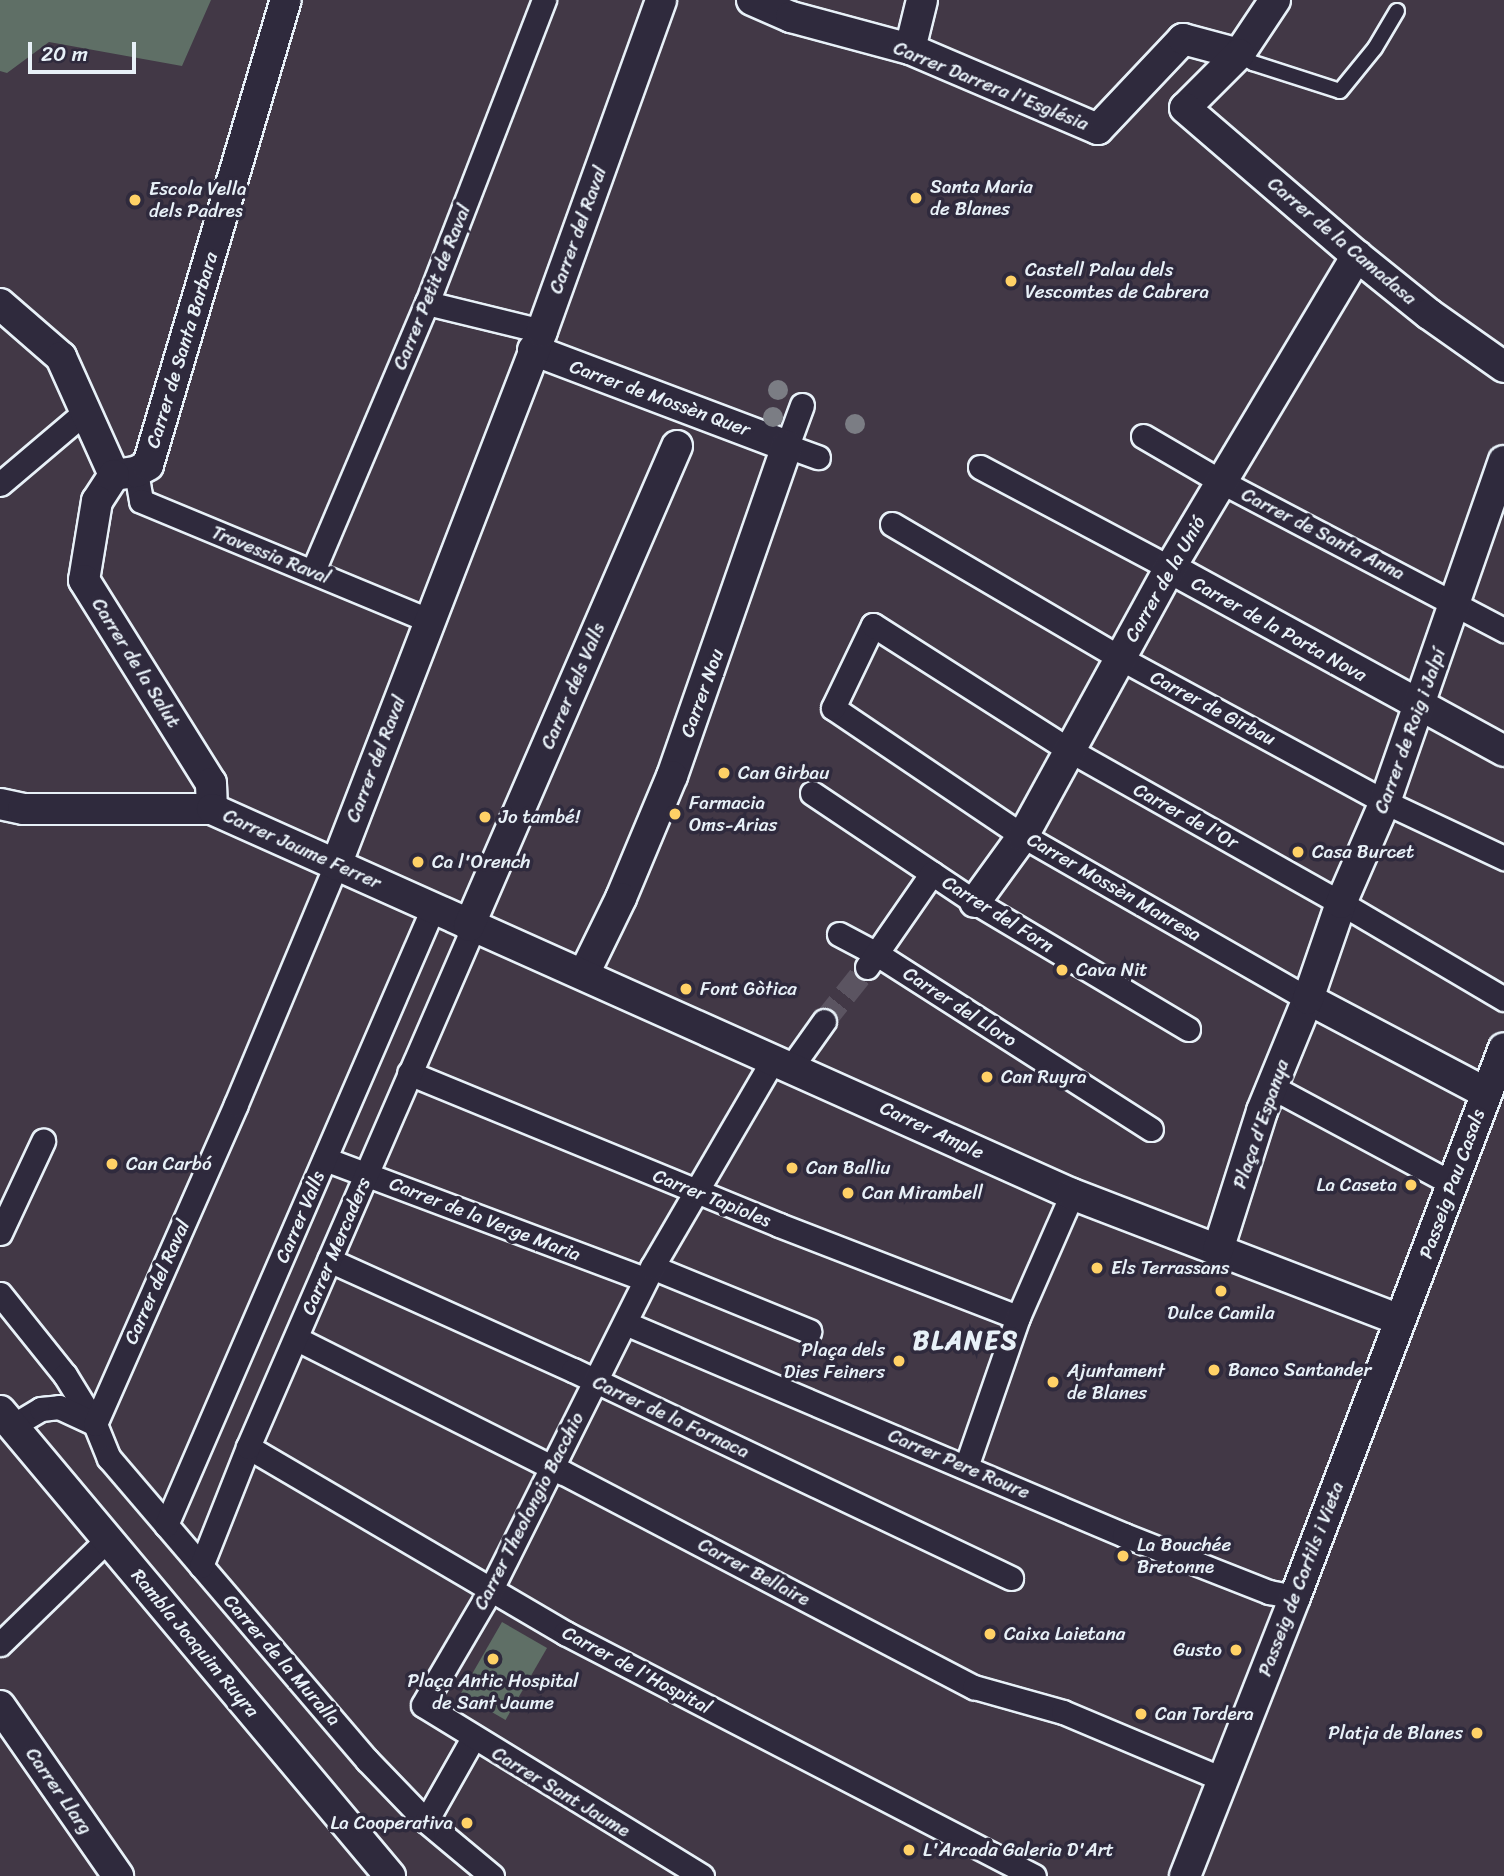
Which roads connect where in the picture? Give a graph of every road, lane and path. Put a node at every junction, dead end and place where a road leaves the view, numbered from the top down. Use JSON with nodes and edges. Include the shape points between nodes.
{"nodes":[{"id":1,"x":286,"y":0,"type":"edge"},
{"id":2,"x":544,"y":0,"type":"edge"},
{"id":3,"x":661,"y":0,"type":"edge"},
{"id":4,"x":752,"y":0,"type":"edge"},
{"id":5,"x":922,"y":0,"type":"edge"},
{"id":6,"x":1275,"y":0,"type":"edge"},
{"id":7,"x":1397,"y":11,"type":"dead end"},
{"id":8,"x":910,"y":49,"type":"junction"},
{"id":9,"x":1239,"y":54,"type":"junction"},
{"id":10,"x":1357,"y":256,"type":"junction"},
{"id":11,"x":427,"y":303,"type":"junction"},
{"id":12,"x":0,"y":304,"type":"edge"},
{"id":13,"x":537,"y":340,"type":"junction"},
{"id":14,"x":1504,"y":367,"type":"edge"},
{"id":15,"x":803,"y":405,"type":"dead end"},
{"id":16,"x":85,"y":412,"type":"junction"},
{"id":17,"x":1143,"y":436,"type":"dead end"},
{"id":18,"x":677,"y":446,"type":"dead end"},
{"id":19,"x":787,"y":446,"type":"junction"},
{"id":20,"x":818,"y":457,"type":"dead end"},
{"id":21,"x":1504,"y":461,"type":"edge"},
{"id":22,"x":980,"y":467,"type":"dead end"},
{"id":23,"x":125,"y":474,"type":"junction"},
{"id":24,"x":1220,"y":481,"type":"junction"},
{"id":25,"x":0,"y":484,"type":"edge"},
{"id":26,"x":892,"y":524,"type":"dead end"},
{"id":27,"x":1170,"y":568,"type":"junction"},
{"id":28,"x":313,"y":571,"type":"junction"},
{"id":29,"x":1456,"y":603,"type":"junction"},
{"id":30,"x":428,"y":620,"type":"junction"},
{"id":31,"x":873,"y":625,"type":"joint"},
{"id":32,"x":1504,"y":630,"type":"edge"},
{"id":33,"x":1120,"y":658,"type":"junction"},
{"id":34,"x":1420,"y":707,"type":"junction"},
{"id":35,"x":1069,"y":750,"type":"junction"},
{"id":36,"x":1504,"y":751,"type":"edge"},
{"id":37,"x":812,"y":793,"type":"dead end"},
{"id":38,"x":1385,"y":802,"type":"junction"},
{"id":39,"x":0,"y":804,"type":"edge"},
{"id":40,"x":212,"y":809,"type":"junction"},
{"id":41,"x":1023,"y":836,"type":"junction"},
{"id":42,"x":1504,"y":858,"type":"edge"},
{"id":43,"x":336,"y":865,"type":"junction"},
{"id":44,"x":932,"y":873,"type":"junction"},
{"id":45,"x":975,"y":902,"type":"junction"},
{"id":46,"x":1341,"y":903,"type":"junction"},
{"id":47,"x":433,"y":908,"type":"junction"},
{"id":48,"x":471,"y":927,"type":"junction"},
{"id":49,"x":839,"y":934,"type":"dead end"},
{"id":50,"x":872,"y":961,"type":"junction"},
{"id":51,"x":583,"y":974,"type":"junction"},
{"id":52,"x":1308,"y":999,"type":"junction"},
{"id":53,"x":1504,"y":999,"type":"edge"},
{"id":54,"x":824,"y":1021,"type":"tunnel mouth"},
{"id":55,"x":1188,"y":1029,"type":"dead end"},
{"id":56,"x":1504,"y":1048,"type":"edge"},
{"id":57,"x":783,"y":1062,"type":"junction"},
{"id":58,"x":409,"y":1073,"type":"junction"},
{"id":59,"x":1272,"y":1087,"type":"junction"},
{"id":60,"x":1486,"y":1093,"type":"junction"},
{"id":61,"x":1151,"y":1129,"type":"dead end"},
{"id":62,"x":43,"y":1141,"type":"dead end"},
{"id":63,"x":325,"y":1159,"type":"junction"},
{"id":64,"x":366,"y":1174,"type":"junction"},
{"id":65,"x":1453,"y":1184,"type":"junction"},
{"id":66,"x":694,"y":1190,"type":"junction"},
{"id":67,"x":1072,"y":1194,"type":"junction"},
{"id":68,"x":0,"y":1233,"type":"edge"},
{"id":69,"x":1218,"y":1250,"type":"junction"},
{"id":70,"x":328,"y":1260,"type":"junction"},
{"id":71,"x":649,"y":1273,"type":"junction"},
{"id":72,"x":0,"y":1294,"type":"edge"},
{"id":73,"x":1018,"y":1317,"type":"junction"},
{"id":74,"x":1401,"y":1321,"type":"junction"},
{"id":75,"x":625,"y":1323,"type":"junction"},
{"id":76,"x":809,"y":1331,"type":"dead end"},
{"id":77,"x":297,"y":1339,"type":"junction"},
{"id":78,"x":595,"y":1381,"type":"junction"},
{"id":79,"x":7,"y":1418,"type":"edge"},
{"id":80,"x":95,"y":1424,"type":"junction"},
{"id":81,"x":248,"y":1447,"type":"junction"},
{"id":82,"x":966,"y":1466,"type":"junction"},
{"id":83,"x":553,"y":1468,"type":"junction"},
{"id":84,"x":166,"y":1525,"type":"junction"},
{"id":85,"x":108,"y":1539,"type":"junction"},
{"id":86,"x":201,"y":1566,"type":"junction"},
{"id":87,"x":1011,"y":1577,"type":"dead end"},
{"id":88,"x":491,"y":1589,"type":"junction"},
{"id":89,"x":1295,"y":1597,"type":"junction"},
{"id":90,"x":0,"y":1644,"type":"edge"},
{"id":91,"x":423,"y":1705,"type":"joint"},
{"id":92,"x":0,"y":1706,"type":"edge"},
{"id":93,"x":473,"y":1738,"type":"junction"},
{"id":94,"x":1222,"y":1779,"type":"junction"},
{"id":95,"x":426,"y":1821,"type":"junction"},
{"id":96,"x":118,"y":1876,"type":"edge"},
{"id":97,"x":390,"y":1876,"type":"edge"},
{"id":98,"x":492,"y":1876,"type":"edge"},
{"id":99,"x":702,"y":1876,"type":"edge"},
{"id":100,"x":1034,"y":1876,"type":"edge"},
{"id":101,"x":1185,"y":1876,"type":"edge"}],
"edges":[{"from":1,"to":23,"type":"street","name":"Carrer de Santa Barbara","via":[[148,465]]},
{"from":2,"to":11,"type":"street","name":"Carrer Petit de Raval"},
{"from":3,"to":13,"type":"street","name":"Carrer del Raval"},
{"from":4,"to":8,"type":"street","name":"Carrer Darrera l'Església","via":[[791,17]]},
{"from":5,"to":8,"type":"street"},
{"from":6,"to":9,"type":"street"},
{"from":7,"to":9,"type":"lane","via":[[1375,48],[1340,91]]},
{"from":8,"to":9,"type":"street","name":"Carrer Darrera l'Església","via":[[1098,129],[1183,39]]},
{"from":9,"to":10,"type":"street","name":"Carrer de la Camadasa","via":[[1185,108]]},
{"from":10,"to":14,"type":"street","name":"Carrer de la Camadasa"},
{"from":10,"to":24,"type":"street","name":"Carrer de la Unió"},
{"from":11,"to":13,"type":"street"},
{"from":11,"to":28,"type":"street","name":"Carrer Petit de Raval"},
{"from":12,"to":16,"type":"street","via":[[61,357]]},
{"from":13,"to":19,"type":"street","name":"Carrer de Mossèn Quer"},
{"from":13,"to":30,"type":"street","name":"Carrer del Raval"},
{"from":15,"to":19,"type":"street","name":"Carrer Nou"},
{"from":16,"to":23,"type":"street"},
{"from":16,"to":25,"type":"street"},
{"from":17,"to":24,"type":"street","name":"Carrer de Santa Anna"},
{"from":18,"to":48,"type":"street","name":"Carrer dels Valls"},
{"from":19,"to":20,"type":"street"},
{"from":19,"to":51,"type":"street","name":"Carrer Nou","via":[[672,776],[621,898]]},
{"from":21,"to":29,"type":"street","name":"Carrer de Roig i Jalpí"},
{"from":22,"to":27,"type":"street","name":"Carrer de la Porta Nova"},
{"from":23,"to":28,"type":"street","name":"Travessia Raval","via":[[141,501]]},
{"from":23,"to":40,"type":"street","name":"Carrer de la Salut","via":[[97,501],[84,580],[211,783]]},
{"from":24,"to":27,"type":"street","name":"Carrer de la Unió"},
{"from":24,"to":29,"type":"street","name":"Carrer de Santa Anna"},
{"from":26,"to":33,"type":"street","name":"Carrer de Girbau"},
{"from":27,"to":33,"type":"street","name":"Carrer de la Unió"},
{"from":27,"to":34,"type":"street","name":"Carrer de la Porta Nova"},
{"from":28,"to":30,"type":"street","name":"Travessia Raval"},
{"from":29,"to":32,"type":"street","name":"Carrer de Santa Anna"},
{"from":29,"to":34,"type":"street","name":"Carrer de Roig i Jalpí"},
{"from":30,"to":43,"type":"street","name":"Carrer del Raval"},
{"from":31,"to":35,"type":"street","name":"Carrer de l'Or"},
{"from":31,"to":41,"type":"street","name":"Carrer Mossèn Manresa","via":[[833,708]]},
{"from":33,"to":35,"type":"street","name":"Carrer de la Unió"},
{"from":33,"to":38,"type":"street","name":"Carrer de Girbau"},
{"from":34,"to":36,"type":"street","name":"Carrer de la Porta Nova"},
{"from":34,"to":38,"type":"street","name":"Carrer de Roig i Jalpí"},
{"from":35,"to":41,"type":"street","name":"Carrer de la Unió"},
{"from":35,"to":46,"type":"street","name":"Carrer de l'Or"},
{"from":37,"to":44,"type":"street","name":"Carrer del Forn"},
{"from":38,"to":42,"type":"street","name":"Carrer de Girbau"},
{"from":38,"to":46,"type":"street","name":"Carrer de Roig i Jalpí"},
{"from":39,"to":40,"type":"street","name":"Carrer Jaume Ferrer","via":[[23,809]]},
{"from":40,"to":43,"type":"street","name":"Carrer Jaume Ferrer"},
{"from":41,"to":45,"type":"street","name":"Carrer de la Unió"},
{"from":41,"to":52,"type":"street","name":"Carrer Mossèn Manresa"},
{"from":43,"to":47,"type":"street","name":"Carrer Jaume Ferrer"},
{"from":43,"to":80,"type":"street","name":"Carrer del Raval"},
{"from":44,"to":45,"type":"street","name":"Carrer del Forn"},
{"from":44,"to":50,"type":"street"},
{"from":45,"to":55,"type":"street","name":"Carrer del Forn"},
{"from":46,"to":52,"type":"street","name":"Carrer de Roig i Jalpí"},
{"from":46,"to":53,"type":"street","name":"Carrer de l'Or"},
{"from":47,"to":48,"type":"street","name":"Carrer Jaume Ferrer"},
{"from":47,"to":63,"type":"street","name":"Carrer Valls"},
{"from":48,"to":51,"type":"street","name":"Carrer Ample"},
{"from":48,"to":58,"type":"street","name":"Carrer Mercaders"},
{"from":49,"to":50,"type":"street","name":"Carrer del Lloro"},
{"from":50,"to":61,"type":"street","name":"Carrer del Lloro"},
{"from":51,"to":57,"type":"street","name":"Carrer Ample"},
{"from":52,"to":59,"type":"street","name":"Plaça d'Espanya"},
{"from":52,"to":60,"type":"street","name":"Carrer Mossèn Manresa"},
{"from":54,"to":57,"type":"street","name":"Carrer Theolongio Bacchio"},
{"from":56,"to":60,"type":"street","name":"Passeig Pau Casals"},
{"from":57,"to":66,"type":"street","name":"Carrer Theolongio Bacchio"},
{"from":57,"to":67,"type":"street","name":"Carrer Ample"},
{"from":58,"to":64,"type":"street","name":"Carrer Mercaders"},
{"from":58,"to":66,"type":"street","name":"Carrer Tapioles"},
{"from":59,"to":65,"type":"street"},
{"from":59,"to":69,"type":"street","name":"Plaça d'Espanya"},
{"from":60,"to":65,"type":"street","name":"Passeig Pau Casals"},
{"from":62,"to":68,"type":"street"},
{"from":63,"to":64,"type":"street","name":"Carrer de la Verge Maria"},
{"from":63,"to":84,"type":"street","name":"Carrer Valls"},
{"from":64,"to":70,"type":"street","name":"Carrer Mercaders"},
{"from":64,"to":71,"type":"street","name":"Carrer de la Verge Maria"},
{"from":65,"to":74,"type":"street","name":"Passeig Pau Casals"},
{"from":66,"to":71,"type":"street","name":"Carrer Theolongio Bacchio"},
{"from":66,"to":73,"type":"street","name":"Carrer Tapioles"},
{"from":67,"to":69,"type":"street","name":"Carrer Ample"},
{"from":67,"to":73,"type":"street"},
{"from":69,"to":74,"type":"street","name":"Carrer Ample"},
{"from":70,"to":77,"type":"street","name":"Carrer Mercaders"},
{"from":70,"to":78,"type":"street","name":"Carrer de la Fornaca"},
{"from":71,"to":75,"type":"street","name":"Carrer Theolongio Bacchio"},
{"from":71,"to":76,"type":"street","name":"Carrer de la Verge Maria"},
{"from":72,"to":80,"type":"street","via":[[65,1375]]},
{"from":73,"to":82,"type":"street"},
{"from":74,"to":89,"type":"street","name":"Passeig de Cortils i Vieta"},
{"from":75,"to":78,"type":"street","name":"Carrer Theolongio Bacchio"},
{"from":75,"to":82,"type":"street","name":"Carrer Pere Roure"},
{"from":77,"to":81,"type":"street","name":"Carrer Mercaders"},
{"from":77,"to":83,"type":"street","name":"Carrer Bellaire"},
{"from":78,"to":83,"type":"street","name":"Carrer Theolongio Bacchio"},
{"from":78,"to":87,"type":"street","name":"Carrer de la Fornaca"},
{"from":79,"to":80,"type":"street","via":[[59,1407]]},
{"from":79,"to":85,"type":"street","name":"Rambla Joaquim Ruyra"},
{"from":80,"to":84,"type":"street","name":"Carrer de la Muralla","via":[[109,1458]]},
{"from":81,"to":86,"type":"street","name":"Carrer Mercaders"},
{"from":81,"to":88,"type":"street","name":"Carrer de l'Hospital"},
{"from":82,"to":89,"type":"street","name":"Carrer Pere Roure","via":[[1124,1535],[1269,1592]]},
{"from":83,"to":88,"type":"street","name":"Carrer Theolongio Bacchio"},
{"from":83,"to":94,"type":"street","name":"Carrer Bellaire","via":[[974,1687],[1063,1712]]},
{"from":84,"to":86,"type":"street","name":"Carrer de la Muralla"},
{"from":85,"to":90,"type":"street"},
{"from":85,"to":97,"type":"street","name":"Rambla Joaquim Ruyra"},
{"from":86,"to":95,"type":"street","name":"Carrer de la Muralla","via":[[367,1760]]},
{"from":88,"to":91,"type":"street","name":"Carrer Theolongio Bacchio"},
{"from":88,"to":100,"type":"street","name":"Carrer de l'Hospital","via":[[565,1633]]},
{"from":89,"to":94,"type":"street","name":"Passeig de Cortils i Vieta"},
{"from":91,"to":93,"type":"street","name":"Carrer Sant Jaume"},
{"from":92,"to":96,"type":"street","name":"Carrer Llarg"},
{"from":93,"to":95,"type":"street"},
{"from":93,"to":99,"type":"street","name":"Carrer Sant Jaume"},
{"from":94,"to":101,"type":"street","name":"Passeig de Cortils i Vieta"},
{"from":95,"to":98,"type":"street","name":"Carrer de la Muralla"}]}
